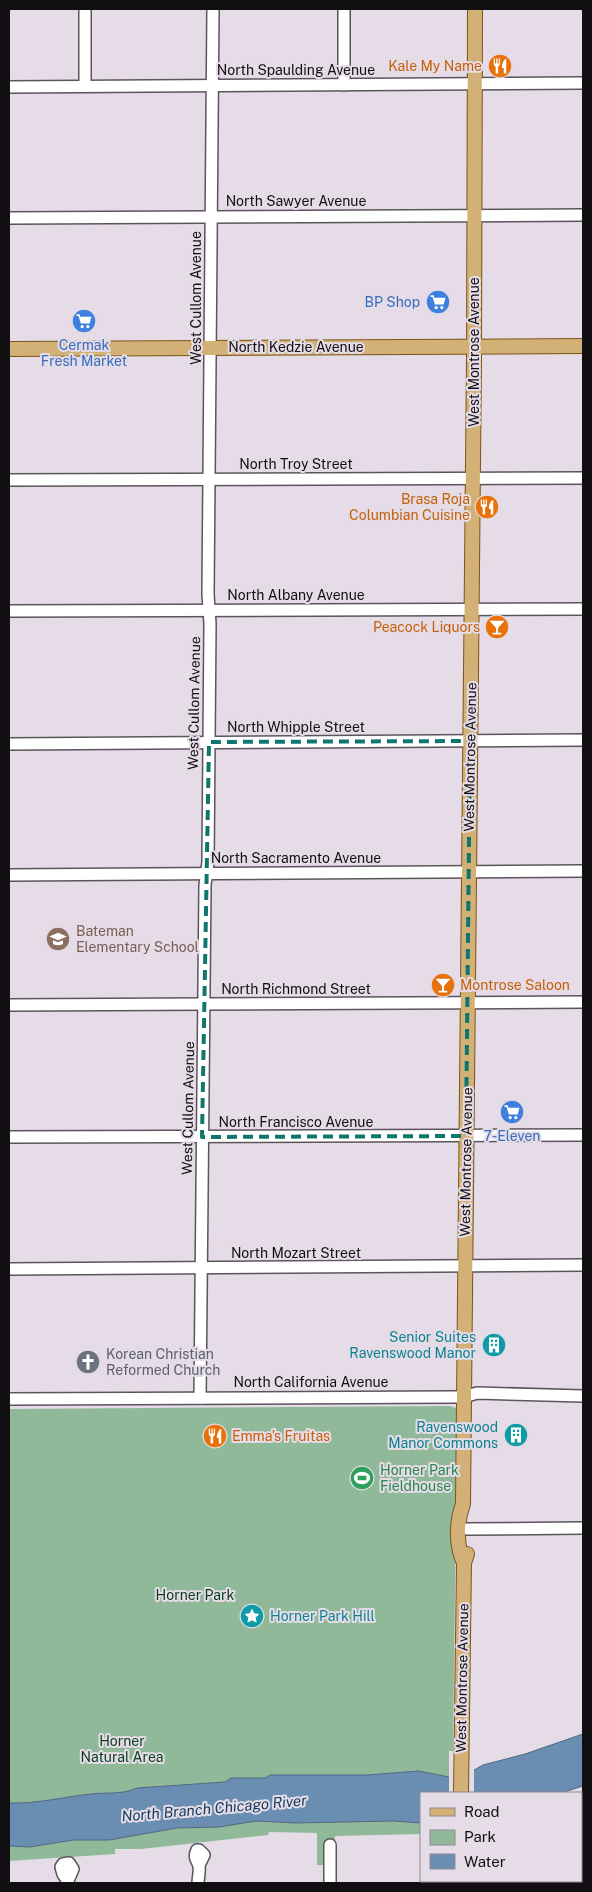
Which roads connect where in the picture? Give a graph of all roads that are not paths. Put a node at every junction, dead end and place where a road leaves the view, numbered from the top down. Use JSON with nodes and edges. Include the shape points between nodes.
{"nodes":[{"id":1,"x":84,"y":9,"type":"edge"},
{"id":2,"x":213,"y":9,"type":"edge"},
{"id":3,"x":344,"y":9,"type":"edge"},
{"id":4,"x":475,"y":9,"type":"edge"},
{"id":5,"x":583,"y":83,"type":"edge"},
{"id":6,"x":475,"y":84,"type":"junction"},
{"id":7,"x":344,"y":85,"type":"junction"},
{"id":8,"x":85,"y":86,"type":"junction"},
{"id":9,"x":213,"y":86,"type":"junction"},
{"id":10,"x":9,"y":87,"type":"edge"},
{"id":11,"x":583,"y":215,"type":"edge"},
{"id":12,"x":212,"y":216,"type":"junction"},
{"id":13,"x":474,"y":216,"type":"junction"},
{"id":14,"x":9,"y":218,"type":"edge"},
{"id":15,"x":474,"y":346,"type":"junction"},
{"id":16,"x":583,"y":346,"type":"edge"},
{"id":17,"x":211,"y":348,"type":"junction"},
{"id":18,"x":9,"y":349,"type":"edge"},
{"id":19,"x":473,"y":478,"type":"junction"},
{"id":20,"x":583,"y":478,"type":"edge"},
{"id":21,"x":209,"y":479,"type":"junction"},
{"id":22,"x":9,"y":480,"type":"edge"},
{"id":23,"x":472,"y":609,"type":"junction"},
{"id":24,"x":583,"y":609,"type":"edge"},
{"id":25,"x":209,"y":610,"type":"junction"},
{"id":26,"x":9,"y":612,"type":"edge"},
{"id":27,"x":583,"y":740,"type":"edge"},
{"id":28,"x":470,"y":741,"type":"junction"},
{"id":29,"x":209,"y":742,"type":"junction"},
{"id":30,"x":9,"y":744,"type":"edge"},
{"id":31,"x":583,"y":871,"type":"edge"},
{"id":32,"x":469,"y":872,"type":"junction"},
{"id":33,"x":206,"y":873,"type":"junction"},
{"id":34,"x":9,"y":875,"type":"edge"},
{"id":35,"x":583,"y":1002,"type":"edge"},
{"id":36,"x":468,"y":1003,"type":"junction"},
{"id":37,"x":204,"y":1004,"type":"junction"},
{"id":38,"x":9,"y":1005,"type":"edge"},
{"id":39,"x":583,"y":1135,"type":"edge"},
{"id":40,"x":466,"y":1136,"type":"junction"},
{"id":41,"x":9,"y":1137,"type":"edge"},
{"id":42,"x":202,"y":1137,"type":"junction"},
{"id":43,"x":583,"y":1265,"type":"edge"},
{"id":44,"x":465,"y":1267,"type":"junction"},
{"id":45,"x":201,"y":1268,"type":"junction"},
{"id":46,"x":9,"y":1269,"type":"edge"},
{"id":47,"x":583,"y":1396,"type":"edge"},
{"id":48,"x":464,"y":1397,"type":"junction"},
{"id":49,"x":200,"y":1398,"type":"junction"},
{"id":50,"x":9,"y":1399,"type":"edge"},
{"id":51,"x":463,"y":1504,"type":"junction"},
{"id":52,"x":470,"y":1527,"type":"junction"},
{"id":53,"x":583,"y":1528,"type":"edge"},
{"id":54,"x":464,"y":1564,"type":"junction"},
{"id":55,"x":461,"y":1792,"type":"edge"},
{"id":56,"x":330,"y":1845,"type":"dead end"},
{"id":57,"x":199,"y":1865,"type":"dead end"},
{"id":58,"x":198,"y":1883,"type":"edge"},
{"id":59,"x":330,"y":1883,"type":"edge"}],
"edges":[{"from":1,"to":8,"type":"street"},
{"from":2,"to":9,"type":"street","name":"West Cullom Avenue"},
{"from":3,"to":7,"type":"street"},
{"from":4,"to":6,"type":"main road","name":"West Montrose Avenue"},
{"from":5,"to":6,"type":"street","name":"North Spaulding Avenue"},
{"from":6,"to":7,"type":"street","name":"North Spaulding Avenue"},
{"from":6,"to":13,"type":"main road","name":"West Montrose Avenue"},
{"from":7,"to":9,"type":"street","name":"North Spaulding Avenue"},
{"from":8,"to":9,"type":"street","name":"North Spaulding Avenue"},
{"from":8,"to":10,"type":"street","name":"North Spaulding Avenue"},
{"from":9,"to":12,"type":"street","name":"West Cullom Avenue"},
{"from":11,"to":13,"type":"street","name":"North Sawyer Avenue"},
{"from":12,"to":13,"type":"street","name":"North Sawyer Avenue"},
{"from":12,"to":14,"type":"street","name":"North Sawyer Avenue"},
{"from":12,"to":17,"type":"street","name":"West Cullom Avenue"},
{"from":13,"to":15,"type":"main road","name":"West Montrose Avenue"},
{"from":15,"to":16,"type":"main road","name":"North Kedzie Avenue"},
{"from":15,"to":17,"type":"main road","name":"North Kedzie Avenue"},
{"from":15,"to":19,"type":"main road","name":"West Montrose Avenue"},
{"from":17,"to":18,"type":"main road","name":"North Kedzie Avenue"},
{"from":17,"to":21,"type":"street","name":"West Cullom Avenue"},
{"from":19,"to":20,"type":"street","name":"North Troy Street"},
{"from":19,"to":21,"type":"street","name":"North Troy Street"},
{"from":19,"to":23,"type":"main road","name":"West Montrose Avenue"},
{"from":21,"to":22,"type":"street","name":"North Troy Street"},
{"from":21,"to":25,"type":"street","name":"West Cullom Avenue"},
{"from":23,"to":24,"type":"street","name":"North Albany Avenue"},
{"from":23,"to":25,"type":"street","name":"North Albany Avenue"},
{"from":23,"to":28,"type":"main road","name":"West Montrose Avenue"},
{"from":25,"to":26,"type":"street","name":"North Albany Avenue"},
{"from":25,"to":29,"type":"street","name":"West Cullom Avenue"},
{"from":27,"to":28,"type":"street","name":"North Whipple Street"},
{"from":28,"to":29,"type":"street","name":"North Whipple Street"},
{"from":28,"to":32,"type":"main road","name":"West Montrose Avenue"},
{"from":29,"to":30,"type":"street","name":"North Whipple Street"},
{"from":29,"to":33,"type":"street","name":"West Cullom Avenue"},
{"from":31,"to":32,"type":"street","name":"North Sacramento Avenue"},
{"from":32,"to":33,"type":"street","name":"North Sacramento Avenue"},
{"from":32,"to":36,"type":"main road","name":"West Montrose Avenue"},
{"from":33,"to":34,"type":"street","name":"North Sacramento Avenue"},
{"from":33,"to":37,"type":"street","name":"West Cullom Avenue"},
{"from":35,"to":36,"type":"street","name":"North Richmond Street"},
{"from":36,"to":37,"type":"street","name":"North Richmond Street"},
{"from":36,"to":40,"type":"main road","name":"West Montrose Avenue"},
{"from":37,"to":38,"type":"street","name":"North Richmond Street"},
{"from":37,"to":42,"type":"street","name":"West Cullom Avenue"},
{"from":39,"to":40,"type":"street","name":"North Francisco Avenue"},
{"from":40,"to":42,"type":"street","name":"North Francisco Avenue"},
{"from":40,"to":44,"type":"main road","name":"West Montrose Avenue"},
{"from":41,"to":42,"type":"street","name":"North Francisco Avenue"},
{"from":42,"to":45,"type":"street","name":"West Cullom Avenue"},
{"from":43,"to":44,"type":"street","name":"North Mozart Street"},
{"from":44,"to":45,"type":"street","name":"North Mozart Street"},
{"from":44,"to":48,"type":"main road","name":"West Montrose Avenue"},
{"from":45,"to":46,"type":"street","name":"North Mozart Street"},
{"from":45,"to":49,"type":"street","name":"West Cullom Avenue"},
{"from":47,"to":48,"type":"street","name":"North California Avenue","via":[[477,1393]]},
{"from":48,"to":49,"type":"street","name":"North California Avenue"},
{"from":48,"to":51,"type":"main road","name":"West Montrose Avenue"},
{"from":49,"to":50,"type":"street","name":"North California Avenue"},
{"from":51,"to":52,"type":"main road","name":"West Montrose Avenue"},
{"from":51,"to":54,"type":"main road","name":"West Montrose Avenue","via":[[459,1515],[459,1551]]},
{"from":52,"to":53,"type":"street"},
{"from":52,"to":54,"type":"main road","name":"West Montrose Avenue"},
{"from":54,"to":55,"type":"main road","name":"West Montrose Avenue"},
{"from":56,"to":59,"type":"street"},
{"from":57,"to":58,"type":"street"}]}
